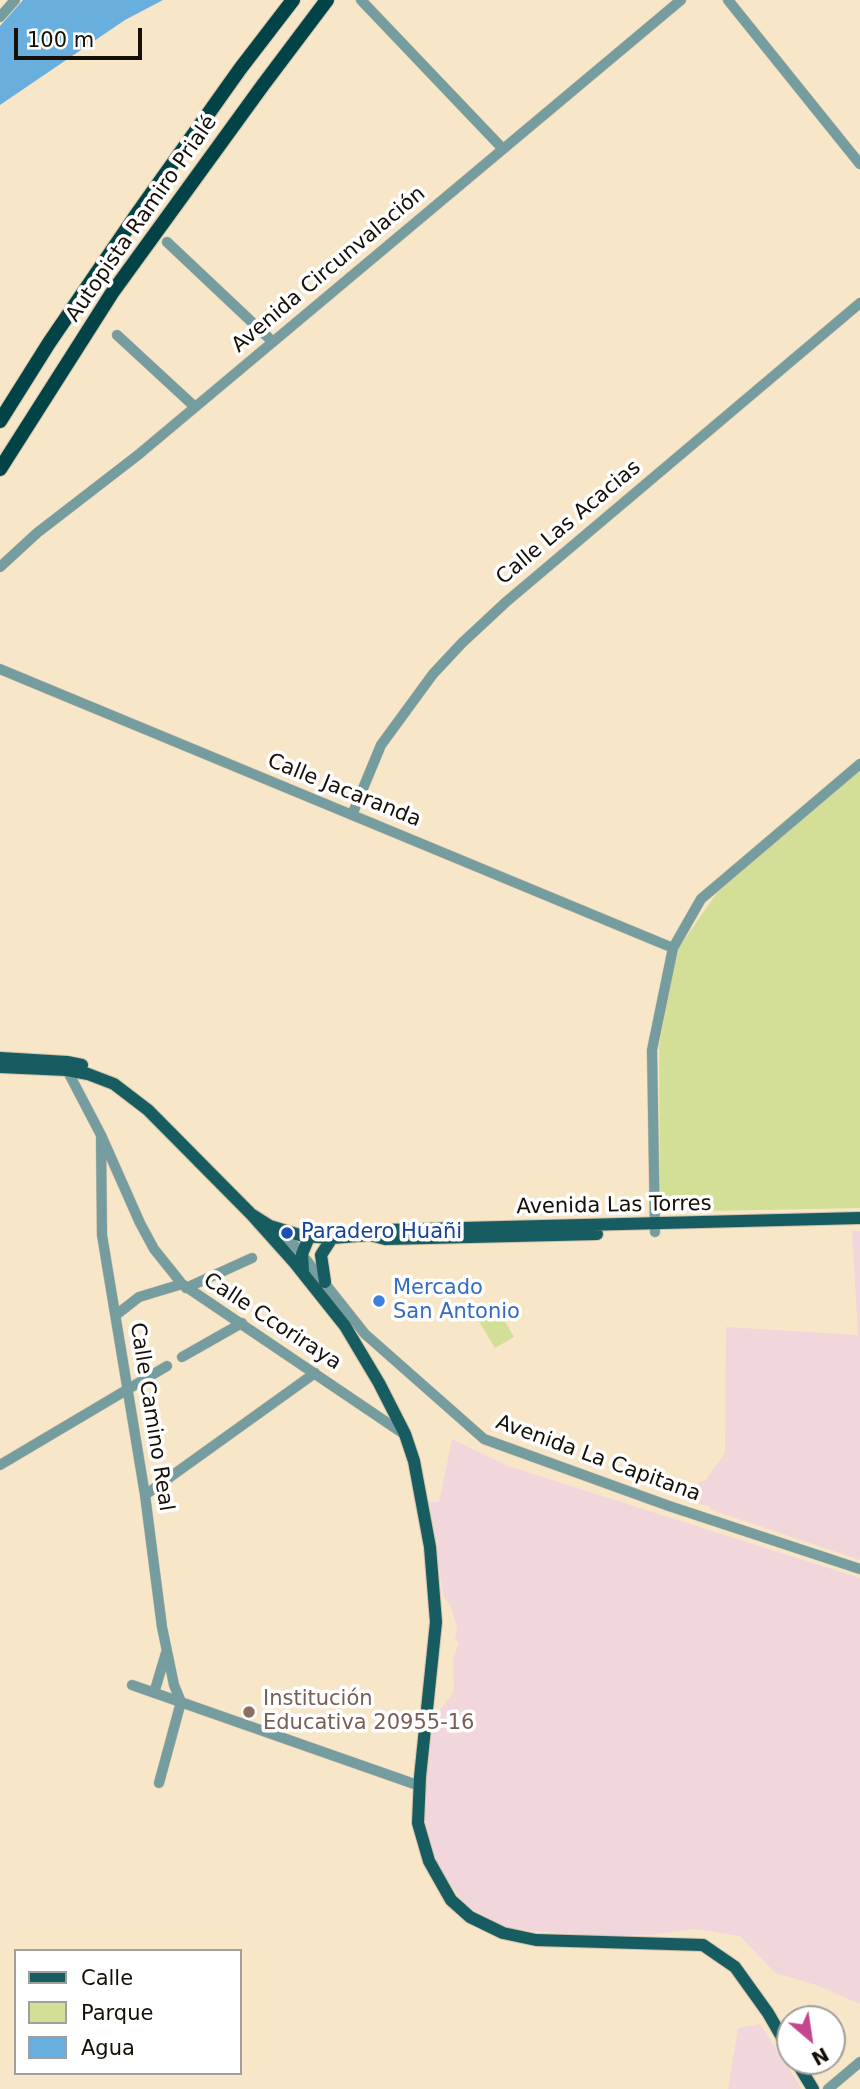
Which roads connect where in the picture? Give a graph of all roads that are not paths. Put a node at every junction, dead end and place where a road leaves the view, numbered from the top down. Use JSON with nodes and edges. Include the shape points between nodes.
{"nodes":[{"id":1,"x":15,"y":0,"type":"edge"},
{"id":2,"x":293,"y":0,"type":"edge"},
{"id":3,"x":327,"y":0,"type":"edge"},
{"id":4,"x":362,"y":0,"type":"edge"},
{"id":5,"x":681,"y":0,"type":"edge"},
{"id":6,"x":729,"y":0,"type":"edge"},
{"id":7,"x":0,"y":17,"type":"edge"},
{"id":8,"x":503,"y":149,"type":"junction"},
{"id":9,"x":860,"y":164,"type":"edge"},
{"id":10,"x":167,"y":242,"type":"dead end"},
{"id":11,"x":860,"y":303,"type":"edge"},
{"id":12,"x":117,"y":335,"type":"dead end"},
{"id":13,"x":273,"y":342,"type":"junction"},
{"id":14,"x":195,"y":407,"type":"junction"},
{"id":15,"x":0,"y":421,"type":"edge"},
{"id":16,"x":0,"y":469,"type":"edge"},
{"id":17,"x":0,"y":567,"type":"edge"},
{"id":18,"x":0,"y":669,"type":"edge"},
{"id":19,"x":860,"y":764,"type":"edge"},
{"id":20,"x":352,"y":814,"type":"junction"},
{"id":21,"x":673,"y":948,"type":"junction"},
{"id":22,"x":0,"y":1058,"type":"edge"},
{"id":23,"x":0,"y":1067,"type":"edge"},
{"id":24,"x":67,"y":1070,"type":"junction"},
{"id":25,"x":101,"y":1135,"type":"junction"},
{"id":26,"x":250,"y":1214,"type":"junction"},
{"id":27,"x":860,"y":1219,"type":"edge"},
{"id":28,"x":860,"y":1227,"type":"edge"},
{"id":29,"x":655,"y":1228,"type":"junction"},
{"id":30,"x":278,"y":1229,"type":"junction"},
{"id":31,"x":309,"y":1237,"type":"junction"},
{"id":32,"x":332,"y":1238,"type":"junction"},
{"id":33,"x":302,"y":1254,"type":"junction"},
{"id":34,"x":252,"y":1258,"type":"dead end"},
{"id":35,"x":303,"y":1272,"type":"junction"},
{"id":36,"x":325,"y":1282,"type":"junction"},
{"id":37,"x":184,"y":1286,"type":"junction"},
{"id":38,"x":116,"y":1315,"type":"junction"},
{"id":39,"x":242,"y":1323,"type":"junction"},
{"id":40,"x":183,"y":1357,"type":"dead end"},
{"id":41,"x":167,"y":1366,"type":"dead end"},
{"id":42,"x":315,"y":1373,"type":"junction"},
{"id":43,"x":128,"y":1389,"type":"junction"},
{"id":44,"x":405,"y":1434,"type":"junction"},
{"id":45,"x":0,"y":1465,"type":"edge"},
{"id":46,"x":145,"y":1495,"type":"junction"},
{"id":47,"x":860,"y":1569,"type":"edge"},
{"id":48,"x":167,"y":1650,"type":"junction"},
{"id":49,"x":132,"y":1685,"type":"dead end"},
{"id":50,"x":154,"y":1693,"type":"junction"},
{"id":51,"x":181,"y":1702,"type":"junction"},
{"id":52,"x":159,"y":1783,"type":"dead end"},
{"id":53,"x":419,"y":1786,"type":"junction"},
{"id":54,"x":776,"y":2027,"type":"edge"},
{"id":55,"x":860,"y":2062,"type":"edge"},
{"id":56,"x":828,"y":2089,"type":"edge"}],
"edges":[{"from":1,"to":7,"type":"street"},
{"from":2,"to":15,"type":"highway","name":"Autopista Ramiro Prialé","via":[[100,267]]},
{"from":3,"to":16,"type":"highway","name":"Autopista Ramiro Prialé","via":[[114,290]]},
{"from":4,"to":8,"type":"street"},
{"from":5,"to":8,"type":"street","name":"Avenida Circunvalación"},
{"from":6,"to":9,"type":"street"},
{"from":8,"to":13,"type":"street","name":"Avenida Circunvalación"},
{"from":10,"to":13,"type":"street"},
{"from":11,"to":20,"type":"street","name":"Calle Las Acacias","via":[[462,643],[433,674],[381,746]]},
{"from":12,"to":14,"type":"street"},
{"from":13,"to":14,"type":"street","name":"Avenida Circunvalación"},
{"from":14,"to":17,"type":"street","name":"Avenida Circunvalación"},
{"from":18,"to":20,"type":"street","name":"Calle Jacaranda"},
{"from":19,"to":21,"type":"street","via":[[701,899]]},
{"from":20,"to":21,"type":"street","name":"Calle Jacaranda"},
{"from":21,"to":29,"type":"street","via":[[652,1051]]},
{"from":22,"to":30,"type":"main road","via":[[79,1064],[133,1087]]},
{"from":23,"to":24,"type":"main road","name":"Avenida Las Torres"},
{"from":24,"to":25,"type":"street","name":"Calle Ccoriraya"},
{"from":24,"to":26,"type":"main road","name":"Avenida Las Torres","via":[[106,1080],[134,1097]]},
{"from":25,"to":37,"type":"street","name":"Calle Ccoriraya","via":[[154,1249]]},
{"from":25,"to":38,"type":"street","name":"Calle Camino Real","via":[[102,1236]]},
{"from":26,"to":30,"type":"main road","name":"Avenida Las Torres"},
{"from":26,"to":35,"type":"main road"},
{"from":27,"to":29,"type":"main road","name":"Avenida Las Torres"},
{"from":28,"to":29,"type":"main road","name":"Avenida Las Torres"},
{"from":29,"to":32,"type":"main road","name":"Avenida Las Torres"},
{"from":30,"to":31,"type":"main road","name":"Avenida Las Torres"},
{"from":30,"to":33,"type":"street","name":"Avenida La Capitana"},
{"from":31,"to":32,"type":"main road","name":"Avenida Las Torres"},
{"from":31,"to":33,"type":"main road"},
{"from":32,"to":36,"type":"main road","via":[[321,1255]]},
{"from":33,"to":35,"type":"main road"},
{"from":33,"to":36,"type":"street","name":"Avenida La Capitana"},
{"from":34,"to":37,"type":"street"},
{"from":35,"to":44,"type":"main road","via":[[345,1326]]},
{"from":36,"to":47,"type":"street","name":"Avenida La Capitana","via":[[365,1334],[484,1439]]},
{"from":37,"to":38,"type":"street","via":[[139,1297]]},
{"from":37,"to":39,"type":"street","name":"Calle Ccoriraya"},
{"from":38,"to":43,"type":"street","name":"Calle Camino Real"},
{"from":39,"to":40,"type":"street"},
{"from":39,"to":42,"type":"street","name":"Calle Ccoriraya"},
{"from":41,"to":43,"type":"street"},
{"from":42,"to":44,"type":"street","name":"Calle Ccoriraya"},
{"from":42,"to":46,"type":"street"},
{"from":43,"to":45,"type":"street"},
{"from":43,"to":46,"type":"street","name":"Calle Camino Real"},
{"from":44,"to":53,"type":"main road","via":[[430,1547],[436,1622]]},
{"from":46,"to":48,"type":"street","name":"Calle Camino Real"},
{"from":48,"to":50,"type":"street"},
{"from":48,"to":51,"type":"street","name":"Calle Camino Real"},
{"from":49,"to":50,"type":"street"},
{"from":50,"to":51,"type":"street"},
{"from":51,"to":52,"type":"street"},
{"from":51,"to":53,"type":"street"},
{"from":53,"to":54,"type":"main road","via":[[418,1823],[429,1861],[451,1900],[470,1917],[503,1933],[536,1940],[703,1945],[736,1967]]},
{"from":55,"to":56,"type":"street"}]}
